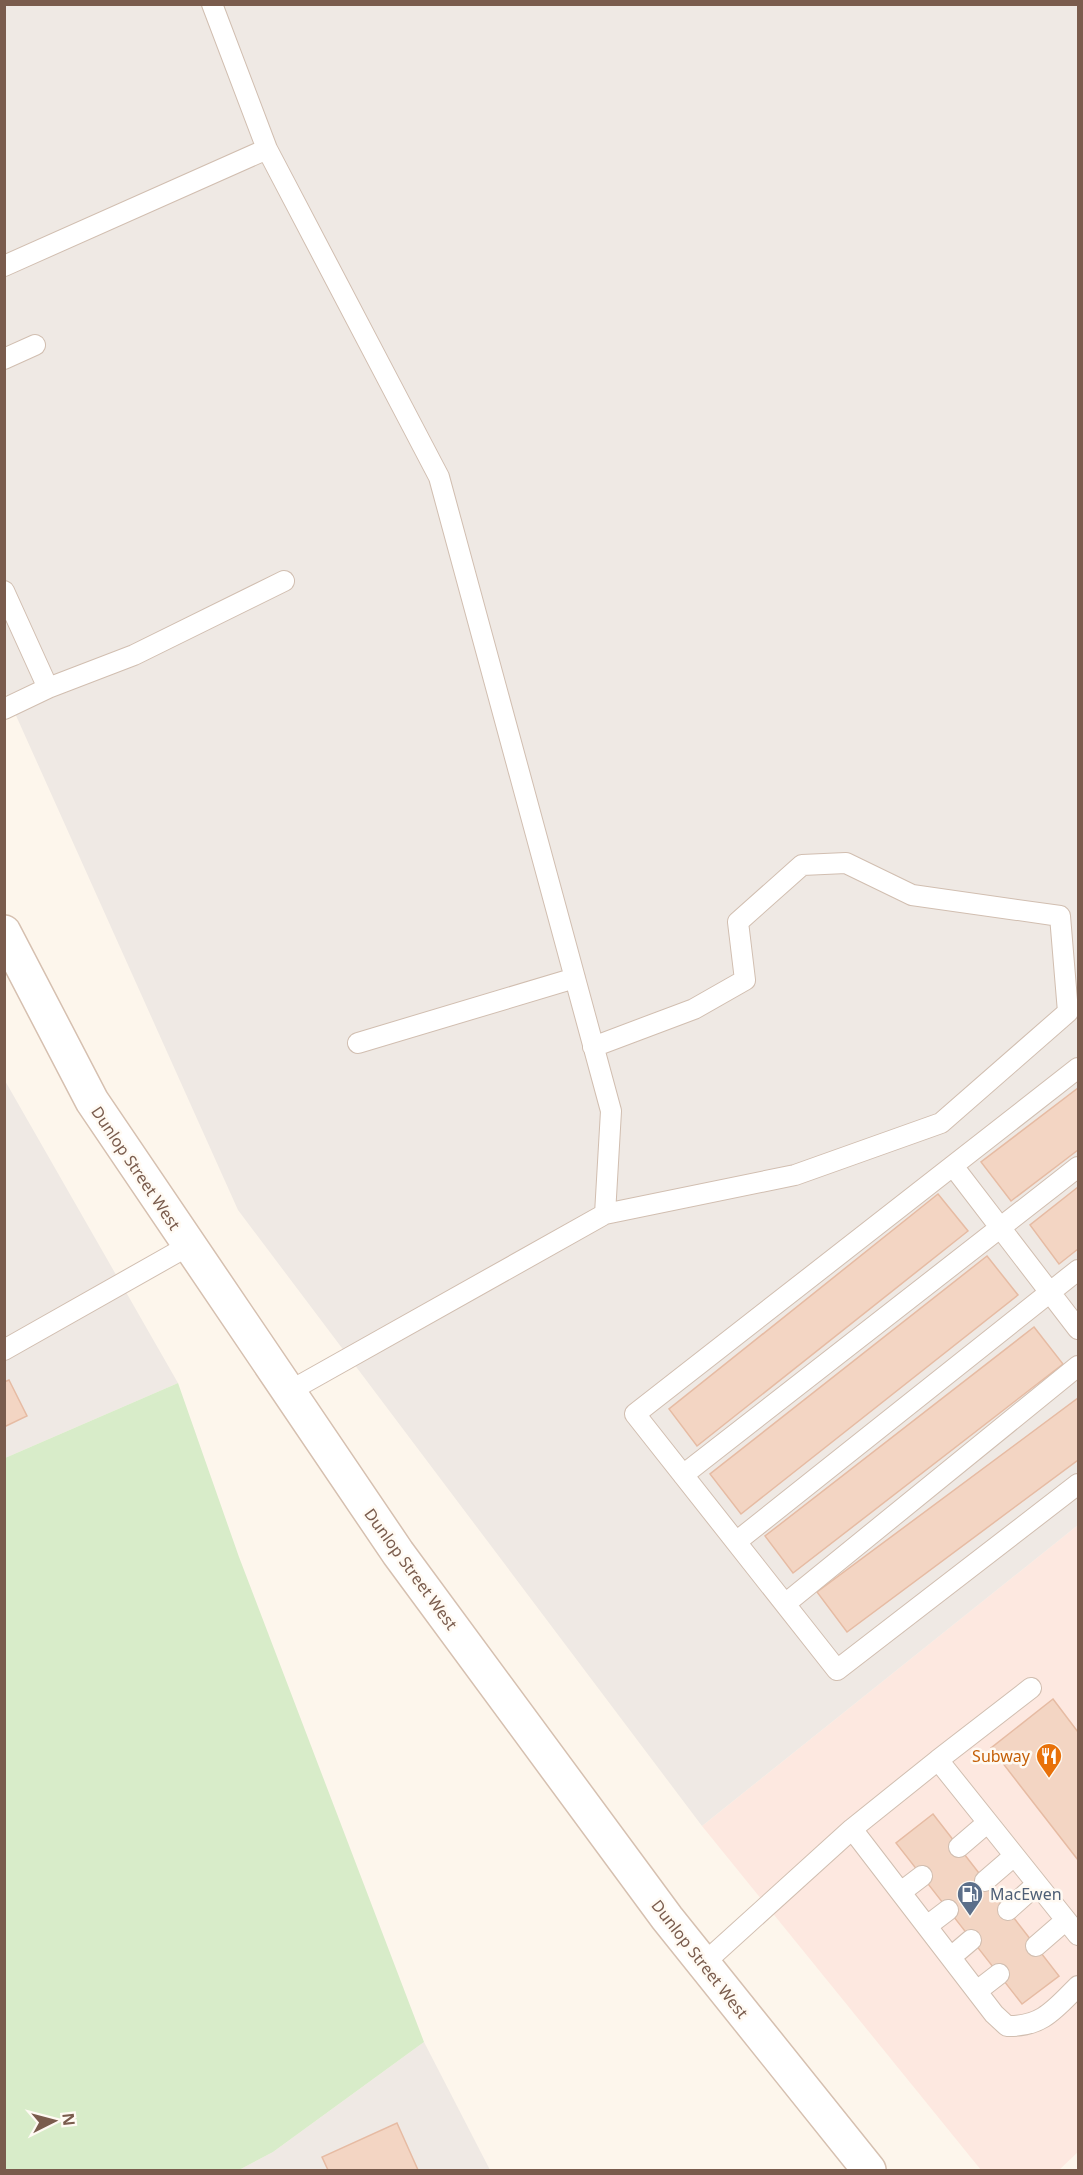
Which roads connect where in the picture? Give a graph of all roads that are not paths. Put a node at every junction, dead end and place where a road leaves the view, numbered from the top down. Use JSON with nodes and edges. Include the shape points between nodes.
{"nodes":[{"id":1,"x":212,"y":4,"type":"edge"},
{"id":2,"x":267,"y":149,"type":"junction"},
{"id":3,"x":4,"y":266,"type":"edge"},
{"id":4,"x":35,"y":345,"type":"dead end"},
{"id":5,"x":4,"y":359,"type":"edge"},
{"id":6,"x":284,"y":581,"type":"dead end"},
{"id":7,"x":4,"y":591,"type":"edge"},
{"id":8,"x":48,"y":688,"type":"junction"},
{"id":9,"x":4,"y":709,"type":"edge"},
{"id":10,"x":4,"y":932,"type":"edge"},
{"id":11,"x":575,"y":978,"type":"junction"},
{"id":12,"x":358,"y":1043,"type":"dead end"},
{"id":13,"x":593,"y":1047,"type":"junction"},
{"id":14,"x":1078,"y":1068,"type":"edge"},
{"id":15,"x":953,"y":1166,"type":"junction"},
{"id":16,"x":1078,"y":1167,"type":"edge"},
{"id":17,"x":605,"y":1214,"type":"junction"},
{"id":18,"x":1000,"y":1227,"type":"junction"},
{"id":19,"x":188,"y":1246,"type":"junction"},
{"id":20,"x":1078,"y":1270,"type":"edge"},
{"id":21,"x":1050,"y":1292,"type":"junction"},
{"id":22,"x":1078,"y":1329,"type":"edge"},
{"id":23,"x":4,"y":1350,"type":"edge"},
{"id":24,"x":1078,"y":1366,"type":"edge"},
{"id":25,"x":288,"y":1392,"type":"junction"},
{"id":26,"x":683,"y":1475,"type":"junction"},
{"id":27,"x":1078,"y":1484,"type":"edge"},
{"id":28,"x":736,"y":1542,"type":"junction"},
{"id":29,"x":785,"y":1604,"type":"junction"},
{"id":30,"x":1031,"y":1688,"type":"dead end"},
{"id":31,"x":938,"y":1760,"type":"junction"},
{"id":32,"x":987,"y":1823,"type":"junction"},
{"id":33,"x":852,"y":1829,"type":"junction"},
{"id":34,"x":959,"y":1847,"type":"dead end"},
{"id":35,"x":1014,"y":1856,"type":"junction"},
{"id":36,"x":922,"y":1876,"type":"dead end"},
{"id":37,"x":985,"y":1881,"type":"dead end"},
{"id":38,"x":1037,"y":1884,"type":"junction"},
{"id":39,"x":901,"y":1892,"type":"junction"},
{"id":40,"x":948,"y":1910,"type":"dead end"},
{"id":41,"x":1008,"y":1910,"type":"dead end"},
{"id":42,"x":927,"y":1926,"type":"junction"},
{"id":43,"x":1072,"y":1928,"type":"edge"},
{"id":44,"x":971,"y":1940,"type":"dead end"},
{"id":45,"x":1036,"y":1946,"type":"dead end"},
{"id":46,"x":951,"y":1957,"type":"junction"},
{"id":47,"x":703,"y":1964,"type":"junction"},
{"id":48,"x":999,"y":1974,"type":"dead end"},
{"id":49,"x":1078,"y":1986,"type":"edge"},
{"id":50,"x":977,"y":1991,"type":"junction"},
{"id":51,"x":869,"y":2170,"type":"edge"}],
"edges":[{"from":1,"to":2,"type":"lane"},
{"from":2,"to":3,"type":"lane"},
{"from":2,"to":11,"type":"lane","via":[[439,477]]},
{"from":4,"to":5,"type":"lane"},
{"from":6,"to":8,"type":"lane","via":[[134,655]]},
{"from":7,"to":8,"type":"lane"},
{"from":8,"to":9,"type":"lane"},
{"from":10,"to":19,"type":"main road","name":"Dunlop Street West","via":[[92,1101]]},
{"from":11,"to":12,"type":"lane"},
{"from":11,"to":13,"type":"lane"},
{"from":13,"to":17,"type":"lane","via":[[611,1112]]},
{"from":13,"to":17,"type":"lane","via":[[694,1009],[745,980],[738,922],[802,866],[846,863],[912,895],[1060,916],[1068,1012],[941,1123],[795,1175]]},
{"from":14,"to":15,"type":"lane"},
{"from":15,"to":18,"type":"lane"},
{"from":15,"to":26,"type":"lane","via":[[635,1414]]},
{"from":16,"to":18,"type":"lane"},
{"from":17,"to":25,"type":"lane"},
{"from":18,"to":21,"type":"lane"},
{"from":18,"to":26,"type":"lane"},
{"from":19,"to":23,"type":"lane"},
{"from":19,"to":25,"type":"main road","name":"Dunlop Street West"},
{"from":20,"to":21,"type":"lane"},
{"from":21,"to":22,"type":"lane"},
{"from":21,"to":28,"type":"lane"},
{"from":24,"to":29,"type":"lane"},
{"from":25,"to":47,"type":"main road","name":"Dunlop Street West","via":[[398,1553]]},
{"from":26,"to":28,"type":"lane"},
{"from":27,"to":29,"type":"lane","via":[[837,1670]]},
{"from":28,"to":29,"type":"lane"},
{"from":30,"to":31,"type":"lane"},
{"from":31,"to":32,"type":"lane"},
{"from":31,"to":33,"type":"lane"},
{"from":32,"to":34,"type":"lane"},
{"from":32,"to":35,"type":"lane"},
{"from":33,"to":39,"type":"lane"},
{"from":33,"to":47,"type":"lane"},
{"from":35,"to":37,"type":"lane"},
{"from":35,"to":38,"type":"lane"},
{"from":36,"to":39,"type":"lane"},
{"from":38,"to":41,"type":"lane"},
{"from":38,"to":43,"type":"lane"},
{"from":39,"to":42,"type":"lane"},
{"from":40,"to":42,"type":"lane"},
{"from":42,"to":46,"type":"lane"},
{"from":43,"to":45,"type":"lane"},
{"from":44,"to":46,"type":"lane"},
{"from":46,"to":50,"type":"lane"},
{"from":47,"to":51,"type":"main road","name":"Dunlop Street West"},
{"from":48,"to":50,"type":"lane"},
{"from":49,"to":50,"type":"lane","via":[[1049,2014],[1034,2024],[1021,2026],[1007,2026]]}]}
